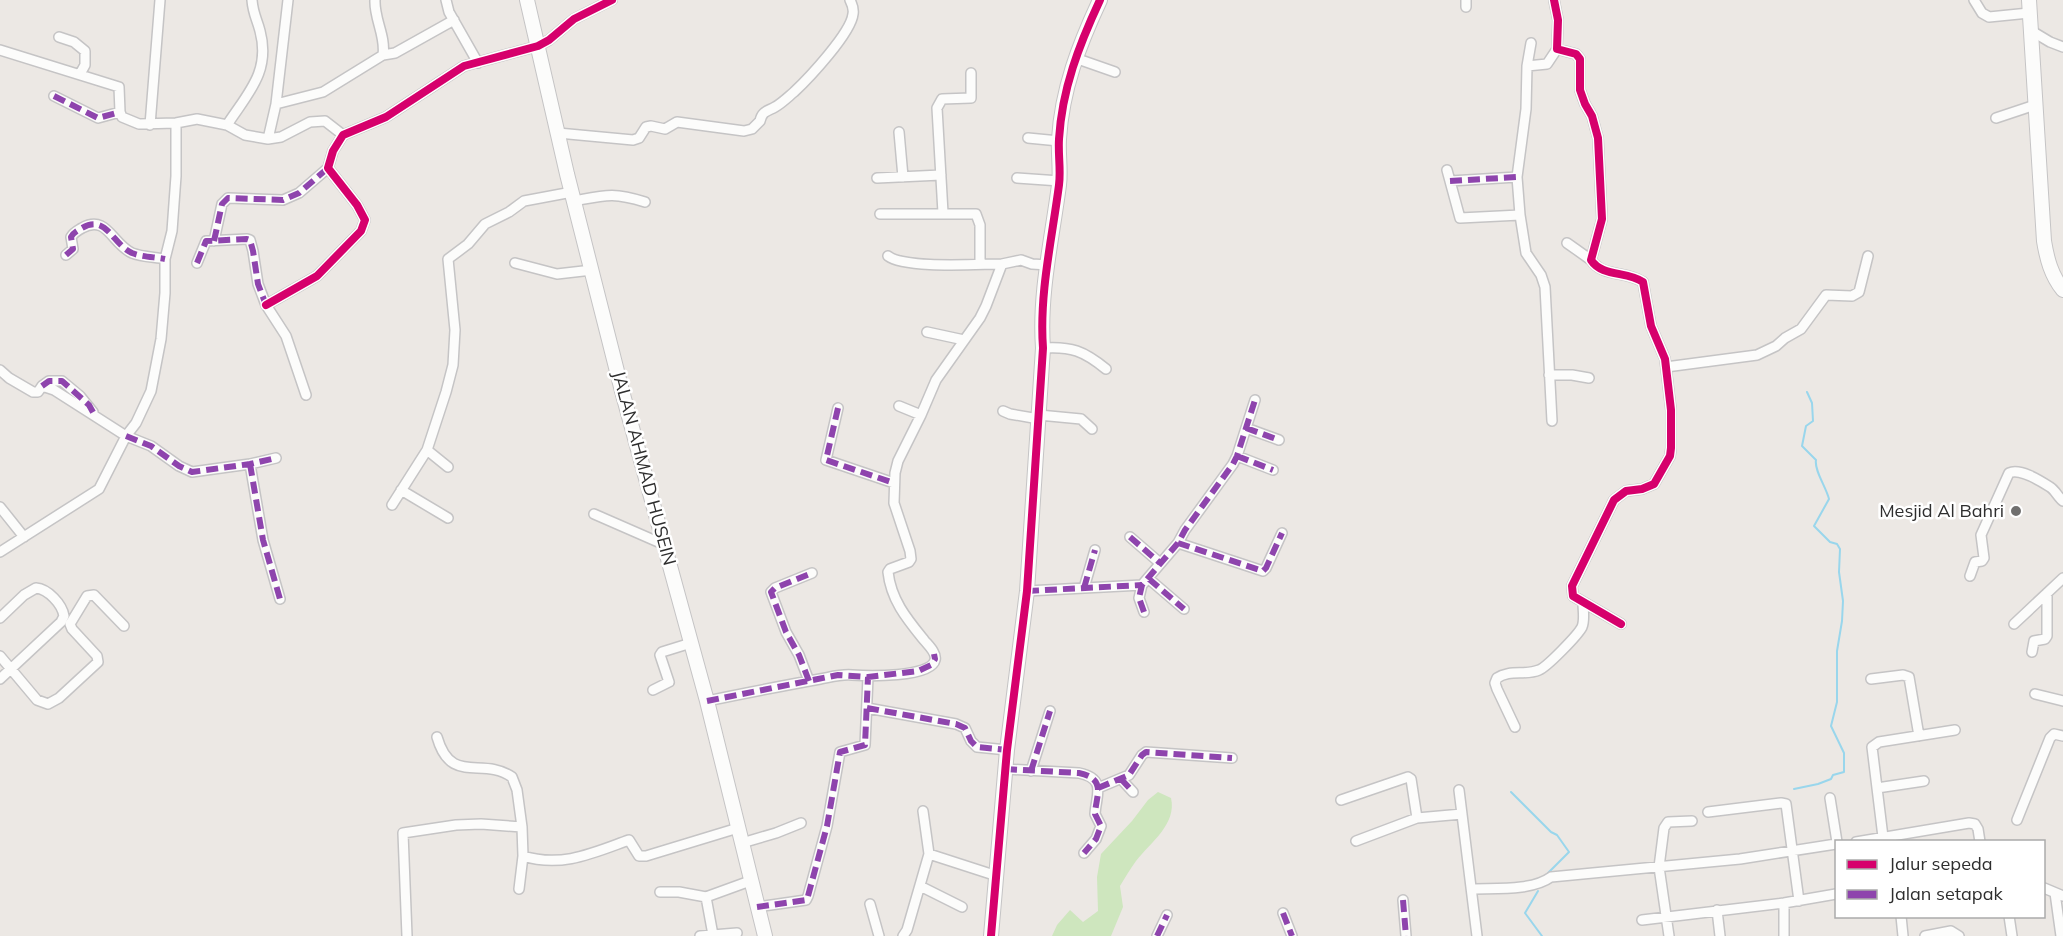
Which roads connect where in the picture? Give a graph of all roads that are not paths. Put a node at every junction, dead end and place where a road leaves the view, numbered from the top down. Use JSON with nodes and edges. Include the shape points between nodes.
{"nodes":[{"id":1,"x":160,"y":0,"type":"edge"},
{"id":2,"x":252,"y":0,"type":"edge"},
{"id":3,"x":288,"y":0,"type":"edge"},
{"id":4,"x":375,"y":0,"type":"edge"},
{"id":5,"x":446,"y":0,"type":"edge"},
{"id":6,"x":527,"y":0,"type":"edge"},
{"id":7,"x":612,"y":0,"type":"edge"},
{"id":8,"x":850,"y":0,"type":"edge"},
{"id":9,"x":1100,"y":0,"type":"edge"},
{"id":10,"x":1554,"y":0,"type":"edge"},
{"id":11,"x":1974,"y":0,"type":"edge"},
{"id":12,"x":2029,"y":7,"type":"edge"},
{"id":13,"x":454,"y":20,"type":"junction"},
{"id":14,"x":2030,"y":30,"type":"junction"},
{"id":15,"x":59,"y":37,"type":"dead end"},
{"id":16,"x":1531,"y":43,"type":"dead end"},
{"id":17,"x":538,"y":46,"type":"junction"},
{"id":18,"x":2063,"y":47,"type":"edge"},
{"id":19,"x":1557,"y":49,"type":"junction"},
{"id":20,"x":0,"y":50,"type":"edge"},
{"id":21,"x":383,"y":55,"type":"junction"},
{"id":22,"x":1075,"y":58,"type":"junction"},
{"id":23,"x":478,"y":63,"type":"junction"},
{"id":24,"x":1527,"y":66,"type":"junction"},
{"id":25,"x":1115,"y":72,"type":"dead end"},
{"id":26,"x":971,"y":73,"type":"dead end"},
{"id":27,"x":80,"y":74,"type":"junction"},
{"id":28,"x":54,"y":96,"type":"dead end"},
{"id":29,"x":276,"y":104,"type":"junction"},
{"id":30,"x":2035,"y":105,"type":"junction"},
{"id":31,"x":120,"y":112,"type":"junction"},
{"id":32,"x":1996,"y":118,"type":"dead end"},
{"id":33,"x":176,"y":123,"type":"junction"},
{"id":34,"x":150,"y":125,"type":"junction"},
{"id":35,"x":227,"y":125,"type":"junction"},
{"id":36,"x":899,"y":132,"type":"dead end"},
{"id":37,"x":558,"y":133,"type":"junction"},
{"id":38,"x":344,"y":135,"type":"junction"},
{"id":39,"x":1028,"y":138,"type":"dead end"},
{"id":40,"x":268,"y":139,"type":"junction"},
{"id":41,"x":1059,"y":141,"type":"junction"},
{"id":42,"x":328,"y":168,"type":"junction"},
{"id":43,"x":1447,"y":170,"type":"dead end"},
{"id":44,"x":941,"y":175,"type":"junction"},
{"id":45,"x":903,"y":177,"type":"junction"},
{"id":46,"x":1517,"y":177,"type":"junction"},
{"id":47,"x":877,"y":178,"type":"dead end"},
{"id":48,"x":1017,"y":178,"type":"dead end"},
{"id":49,"x":1450,"y":181,"type":"junction"},
{"id":50,"x":1060,"y":182,"type":"junction"},
{"id":51,"x":573,"y":196,"type":"junction"},
{"id":52,"x":645,"y":202,"type":"dead end"},
{"id":53,"x":943,"y":213,"type":"junction"},
{"id":54,"x":880,"y":214,"type":"dead end"},
{"id":55,"x":1520,"y":215,"type":"junction"},
{"id":56,"x":214,"y":241,"type":"junction"},
{"id":57,"x":1568,"y":243,"type":"dead end"},
{"id":58,"x":66,"y":255,"type":"dead end"},
{"id":59,"x":888,"y":256,"type":"dead end"},
{"id":60,"x":1868,"y":256,"type":"dead end"},
{"id":61,"x":165,"y":259,"type":"junction"},
{"id":62,"x":1591,"y":260,"type":"junction"},
{"id":63,"x":197,"y":263,"type":"dead end"},
{"id":64,"x":515,"y":263,"type":"dead end"},
{"id":65,"x":980,"y":264,"type":"junction"},
{"id":66,"x":1002,"y":264,"type":"junction"},
{"id":67,"x":1048,"y":265,"type":"junction"},
{"id":68,"x":592,"y":270,"type":"junction"},
{"id":69,"x":2060,"y":283,"type":"edge"},
{"id":70,"x":266,"y":305,"type":"junction"},
{"id":71,"x":927,"y":332,"type":"dead end"},
{"id":72,"x":964,"y":340,"type":"junction"},
{"id":73,"x":1043,"y":348,"type":"junction"},
{"id":74,"x":1666,"y":367,"type":"junction"},
{"id":75,"x":1106,"y":369,"type":"dead end"},
{"id":76,"x":0,"y":370,"type":"edge"},
{"id":77,"x":1549,"y":375,"type":"junction"},
{"id":78,"x":1589,"y":378,"type":"dead end"},
{"id":79,"x":306,"y":394,"type":"dead end"},
{"id":80,"x":1255,"y":400,"type":"dead end"},
{"id":81,"x":899,"y":406,"type":"dead end"},
{"id":82,"x":838,"y":408,"type":"dead end"},
{"id":83,"x":1003,"y":411,"type":"dead end"},
{"id":84,"x":921,"y":414,"type":"junction"},
{"id":85,"x":1039,"y":417,"type":"junction"},
{"id":86,"x":1552,"y":421,"type":"dead end"},
{"id":87,"x":1246,"y":428,"type":"junction"},
{"id":88,"x":1092,"y":429,"type":"dead end"},
{"id":89,"x":126,"y":436,"type":"junction"},
{"id":90,"x":1279,"y":440,"type":"dead end"},
{"id":91,"x":427,"y":450,"type":"junction"},
{"id":92,"x":1237,"y":456,"type":"junction"},
{"id":93,"x":276,"y":458,"type":"dead end"},
{"id":94,"x":250,"y":464,"type":"junction"},
{"id":95,"x":448,"y":466,"type":"dead end"},
{"id":96,"x":1273,"y":470,"type":"dead end"},
{"id":97,"x":894,"y":483,"type":"junction"},
{"id":98,"x":401,"y":490,"type":"junction"},
{"id":99,"x":2063,"y":501,"type":"edge"},
{"id":100,"x":392,"y":505,"type":"dead end"},
{"id":101,"x":0,"y":507,"type":"edge"},
{"id":102,"x":594,"y":514,"type":"dead end"},
{"id":103,"x":448,"y":518,"type":"dead end"},
{"id":104,"x":1282,"y":532,"type":"dead end"},
{"id":105,"x":24,"y":537,"type":"junction"},
{"id":106,"x":1130,"y":537,"type":"dead end"},
{"id":107,"x":1178,"y":543,"type":"junction"},
{"id":108,"x":665,"y":544,"type":"junction"},
{"id":109,"x":1095,"y":550,"type":"dead end"},
{"id":110,"x":0,"y":552,"type":"edge"},
{"id":111,"x":1160,"y":563,"type":"junction"},
{"id":112,"x":812,"y":573,"type":"dead end"},
{"id":113,"x":1970,"y":576,"type":"dead end"},
{"id":114,"x":2063,"y":578,"type":"edge"},
{"id":115,"x":1146,"y":582,"type":"junction"},
{"id":116,"x":1084,"y":588,"type":"junction"},
{"id":117,"x":1027,"y":591,"type":"junction"},
{"id":118,"x":2047,"y":593,"type":"junction"},
{"id":119,"x":280,"y":598,"type":"dead end"},
{"id":120,"x":1583,"y":603,"type":"junction"},
{"id":121,"x":1184,"y":609,"type":"dead end"},
{"id":122,"x":1144,"y":612,"type":"dead end"},
{"id":123,"x":0,"y":618,"type":"edge"},
{"id":124,"x":1621,"y":624,"type":"dead end"},
{"id":125,"x":2013,"y":624,"type":"dead end"},
{"id":126,"x":124,"y":626,"type":"dead end"},
{"id":127,"x":691,"y":643,"type":"junction"},
{"id":128,"x":2032,"y":652,"type":"dead end"},
{"id":129,"x":0,"y":656,"type":"edge"},
{"id":130,"x":12,"y":668,"type":"junction"},
{"id":131,"x":868,"y":677,"type":"junction"},
{"id":132,"x":0,"y":679,"type":"edge"},
{"id":133,"x":1871,"y":679,"type":"dead end"},
{"id":134,"x":809,"y":681,"type":"junction"},
{"id":135,"x":653,"y":690,"type":"dead end"},
{"id":136,"x":2035,"y":694,"type":"dead end"},
{"id":137,"x":707,"y":701,"type":"junction"},
{"id":138,"x":2063,"y":701,"type":"edge"},
{"id":139,"x":867,"y":708,"type":"junction"},
{"id":140,"x":1050,"y":711,"type":"dead end"},
{"id":141,"x":1515,"y":727,"type":"dead end"},
{"id":142,"x":1955,"y":730,"type":"dead end"},
{"id":143,"x":1919,"y":736,"type":"junction"},
{"id":144,"x":2063,"y":736,"type":"edge"},
{"id":145,"x":437,"y":737,"type":"dead end"},
{"id":146,"x":1007,"y":750,"type":"junction"},
{"id":147,"x":1232,"y":758,"type":"dead end"},
{"id":148,"x":1005,"y":769,"type":"junction"},
{"id":149,"x":1031,"y":771,"type":"junction"},
{"id":150,"x":1121,"y":779,"type":"junction"},
{"id":151,"x":1924,"y":781,"type":"dead end"},
{"id":152,"x":1098,"y":788,"type":"junction"},
{"id":153,"x":1877,"y":788,"type":"junction"},
{"id":154,"x":1459,"y":790,"type":"dead end"},
{"id":155,"x":1133,"y":792,"type":"dead end"},
{"id":156,"x":1830,"y":798,"type":"dead end"},
{"id":157,"x":1341,"y":800,"type":"dead end"},
{"id":158,"x":923,"y":811,"type":"dead end"},
{"id":159,"x":1708,"y":812,"type":"dead end"},
{"id":160,"x":1462,"y":814,"type":"junction"},
{"id":161,"x":1418,"y":818,"type":"junction"},
{"id":162,"x":2017,"y":820,"type":"dead end"},
{"id":163,"x":1692,"y":821,"type":"dead end"},
{"id":164,"x":801,"y":823,"type":"dead end"},
{"id":165,"x":522,"y":827,"type":"junction"},
{"id":166,"x":738,"y":828,"type":"junction"},
{"id":167,"x":1884,"y":837,"type":"junction"},
{"id":168,"x":1837,"y":840,"type":"edge"},
{"id":169,"x":1867,"y":840,"type":"edge"},
{"id":170,"x":1980,"y":840,"type":"edge"},
{"id":171,"x":1356,"y":841,"type":"dead end"},
{"id":172,"x":742,"y":843,"type":"junction"},
{"id":173,"x":1835,"y":843,"type":"edge"},
{"id":174,"x":1792,"y":851,"type":"junction"},
{"id":175,"x":1084,"y":853,"type":"dead end"},
{"id":176,"x":929,"y":854,"type":"junction"},
{"id":177,"x":523,"y":856,"type":"junction"},
{"id":178,"x":1659,"y":867,"type":"junction"},
{"id":179,"x":997,"y":876,"type":"junction"},
{"id":180,"x":750,"y":881,"type":"junction"},
{"id":181,"x":920,"y":886,"type":"junction"},
{"id":182,"x":519,"y":889,"type":"dead end"},
{"id":183,"x":1472,"y":889,"type":"junction"},
{"id":184,"x":2045,"y":889,"type":"edge"},
{"id":185,"x":660,"y":892,"type":"dead end"},
{"id":186,"x":1835,"y":894,"type":"edge"},
{"id":187,"x":2059,"y":895,"type":"edge"},
{"id":188,"x":706,"y":897,"type":"junction"},
{"id":189,"x":1402,"y":900,"type":"dead end"},
{"id":190,"x":1799,"y":901,"type":"junction"},
{"id":191,"x":1784,"y":903,"type":"junction"},
{"id":192,"x":870,"y":904,"type":"dead end"},
{"id":193,"x":757,"y":907,"type":"junction"},
{"id":194,"x":962,"y":907,"type":"dead end"},
{"id":195,"x":1717,"y":910,"type":"junction"},
{"id":196,"x":1283,"y":913,"type":"dead end"},
{"id":197,"x":1167,"y":915,"type":"dead end"},
{"id":198,"x":1666,"y":916,"type":"junction"},
{"id":199,"x":1901,"y":918,"type":"edge"},
{"id":200,"x":2008,"y":918,"type":"edge"},
{"id":201,"x":1642,"y":920,"type":"dead end"},
{"id":202,"x":737,"y":933,"type":"dead end"},
{"id":203,"x":713,"y":935,"type":"edge"},
{"id":204,"x":407,"y":936,"type":"edge"},
{"id":205,"x":700,"y":936,"type":"edge"},
{"id":206,"x":765,"y":936,"type":"edge"},
{"id":207,"x":879,"y":936,"type":"edge"},
{"id":208,"x":903,"y":936,"type":"edge"},
{"id":209,"x":991,"y":936,"type":"edge"},
{"id":210,"x":1157,"y":936,"type":"edge"},
{"id":211,"x":1292,"y":936,"type":"edge"},
{"id":212,"x":1406,"y":936,"type":"edge"},
{"id":213,"x":1477,"y":936,"type":"edge"},
{"id":214,"x":1669,"y":936,"type":"edge"},
{"id":215,"x":1720,"y":936,"type":"edge"},
{"id":216,"x":1784,"y":936,"type":"edge"},
{"id":217,"x":1903,"y":936,"type":"edge"},
{"id":218,"x":1925,"y":936,"type":"edge"},
{"id":219,"x":1959,"y":936,"type":"edge"},
{"id":220,"x":2012,"y":936,"type":"edge"},
{"id":221,"x":2061,"y":936,"type":"edge"}],
"edges":[{"from":1,"to":34,"type":"street"},
{"from":2,"to":35,"type":"street","via":[[263,54],[259,77]]},
{"from":3,"to":29,"type":"street"},
{"from":4,"to":21,"type":"street","via":[[385,46]]},
{"from":5,"to":13,"type":"street"},
{"from":6,"to":17,"type":"street","name":"JALAN AHMAD HUSEIN"},
{"from":7,"to":17,"type":"street","via":[[574,19]]},
{"from":8,"to":37,"type":"street","via":[[851,21],[820,65],[795,91],[766,110],[752,129],[677,122],[665,129],[646,127],[634,140]]},
{"from":9,"to":22,"type":"street"},
{"from":10,"to":19,"type":"street"},
{"from":11,"to":12,"type":"street","via":[[1989,17],[2010,16]]},
{"from":12,"to":14,"type":"street"},
{"from":13,"to":21,"type":"street","via":[[395,53]]},
{"from":13,"to":23,"type":"street"},
{"from":14,"to":18,"type":"street"},
{"from":14,"to":30,"type":"street"},
{"from":15,"to":27,"type":"street","via":[[85,51]]},
{"from":16,"to":24,"type":"street"},
{"from":17,"to":23,"type":"street"},
{"from":17,"to":37,"type":"street","name":"JALAN AHMAD HUSEIN"},
{"from":19,"to":24,"type":"street","via":[[1546,64]]},
{"from":19,"to":62,"type":"street","via":[[1574,53],[1580,59],[1580,90],[1598,138],[1602,219]]},
{"from":20,"to":27,"type":"street"},
{"from":21,"to":29,"type":"street","via":[[323,92]]},
{"from":22,"to":25,"type":"street"},
{"from":22,"to":41,"type":"street","via":[[1064,95]]},
{"from":23,"to":38,"type":"street","via":[[464,66],[386,117]]},
{"from":24,"to":46,"type":"street"},
{"from":26,"to":44,"type":"street","via":[[971,98],[942,99],[937,108]]},
{"from":27,"to":31,"type":"street","via":[[119,87]]},
{"from":28,"to":31,"type":"street","via":[[98,118]]},
{"from":29,"to":40,"type":"street"},
{"from":30,"to":32,"type":"street"},
{"from":30,"to":69,"type":"street","via":[[2044,241],[2047,259]]},
{"from":31,"to":34,"type":"street","via":[[129,121]]},
{"from":33,"to":34,"type":"street"},
{"from":33,"to":35,"type":"street","via":[[197,118]]},
{"from":33,"to":61,"type":"street","via":[[172,231]]},
{"from":35,"to":40,"type":"street","via":[[245,135]]},
{"from":36,"to":45,"type":"street"},
{"from":37,"to":51,"type":"street","name":"JALAN AHMAD HUSEIN"},
{"from":38,"to":40,"type":"street","via":[[326,120],[318,120]]},
{"from":38,"to":42,"type":"street"},
{"from":39,"to":41,"type":"street"},
{"from":41,"to":50,"type":"street"},
{"from":42,"to":56,"type":"street","via":[[299,193],[283,200],[228,198],[222,204]]},
{"from":42,"to":70,"type":"street","via":[[361,213],[361,231],[317,276]]},
{"from":43,"to":49,"type":"street"},
{"from":44,"to":45,"type":"street"},
{"from":44,"to":53,"type":"street"},
{"from":45,"to":47,"type":"street"},
{"from":46,"to":49,"type":"street"},
{"from":46,"to":55,"type":"street"},
{"from":48,"to":50,"type":"street"},
{"from":49,"to":55,"type":"street","via":[[1461,219]]},
{"from":50,"to":67,"type":"street"},
{"from":51,"to":52,"type":"street","via":[[620,194]]},
{"from":51,"to":68,"type":"street","name":"JALAN AHMAD HUSEIN"},
{"from":51,"to":91,"type":"street","via":[[524,201],[485,224],[448,259],[455,330],[453,365]]},
{"from":53,"to":54,"type":"street"},
{"from":53,"to":65,"type":"street","via":[[978,216]]},
{"from":55,"to":77,"type":"street","via":[[1526,253],[1545,287]]},
{"from":56,"to":63,"type":"street","via":[[205,242]]},
{"from":56,"to":70,"type":"street","via":[[250,240]]},
{"from":57,"to":62,"type":"street"},
{"from":58,"to":61,"type":"street","via":[[73,249],[74,233],[94,223],[102,225],[121,247]]},
{"from":59,"to":65,"type":"street","via":[[895,261]]},
{"from":60,"to":74,"type":"street","via":[[1859,292],[1852,296],[1826,295],[1801,329],[1776,346],[1757,355]]},
{"from":61,"to":89,"type":"street","via":[[161,339],[151,391]]},
{"from":62,"to":74,"type":"street","via":[[1603,270],[1642,282],[1651,326]]},
{"from":64,"to":68,"type":"street","via":[[556,274]]},
{"from":65,"to":66,"type":"street"},
{"from":66,"to":67,"type":"street","via":[[1021,260]]},
{"from":66,"to":72,"type":"street","via":[[986,306]]},
{"from":67,"to":73,"type":"street","via":[[1042,308]]},
{"from":68,"to":108,"type":"street","name":"JALAN AHMAD HUSEIN"},
{"from":70,"to":79,"type":"street","via":[[286,336]]},
{"from":71,"to":72,"type":"street"},
{"from":72,"to":84,"type":"street","via":[[936,380]]},
{"from":73,"to":75,"type":"street","via":[[1078,351]]},
{"from":73,"to":85,"type":"street"},
{"from":74,"to":120,"type":"street","via":[[1671,410],[1670,456],[1654,484],[1626,491],[1614,500],[1572,586],[1573,596]]},
{"from":76,"to":89,"type":"street","via":[[33,392],[42,386],[54,390]]},
{"from":77,"to":78,"type":"street"},
{"from":77,"to":86,"type":"street"},
{"from":80,"to":87,"type":"street"},
{"from":81,"to":84,"type":"street"},
{"from":82,"to":97,"type":"street","via":[[826,460]]},
{"from":83,"to":85,"type":"street"},
{"from":84,"to":97,"type":"street","via":[[898,461]]},
{"from":85,"to":88,"type":"street","via":[[1081,419]]},
{"from":85,"to":117,"type":"street"},
{"from":87,"to":90,"type":"street"},
{"from":87,"to":92,"type":"street"},
{"from":89,"to":94,"type":"street","via":[[151,446],[192,472]]},
{"from":89,"to":105,"type":"street","via":[[99,489]]},
{"from":91,"to":95,"type":"street"},
{"from":91,"to":98,"type":"street"},
{"from":92,"to":96,"type":"street"},
{"from":92,"to":107,"type":"street"},
{"from":93,"to":94,"type":"street"},
{"from":94,"to":119,"type":"street","via":[[263,540]]},
{"from":97,"to":131,"type":"street","via":[[895,510],[911,559],[888,572],[889,582],[903,614],[931,648],[935,659],[918,671]]},
{"from":98,"to":100,"type":"street"},
{"from":98,"to":103,"type":"street"},
{"from":99,"to":113,"type":"street","via":[[2037,480],[2018,471],[2008,473],[1981,535],[1984,558],[1975,562]]},
{"from":101,"to":105,"type":"street"},
{"from":102,"to":108,"type":"street"},
{"from":104,"to":107,"type":"street","via":[[1263,571]]},
{"from":105,"to":110,"type":"street"},
{"from":106,"to":111,"type":"street"},
{"from":107,"to":111,"type":"street"},
{"from":108,"to":127,"type":"street","name":"JALAN AHMAD HUSEIN"},
{"from":109,"to":116,"type":"street"},
{"from":111,"to":115,"type":"street"},
{"from":112,"to":134,"type":"street","via":[[771,592]]},
{"from":114,"to":118,"type":"street"},
{"from":115,"to":116,"type":"street"},
{"from":115,"to":121,"type":"street"},
{"from":115,"to":122,"type":"street","via":[[1139,598]]},
{"from":116,"to":117,"type":"street"},
{"from":117,"to":146,"type":"street"},
{"from":118,"to":125,"type":"street"},
{"from":118,"to":128,"type":"street","via":[[2047,636],[2034,641]]},
{"from":120,"to":124,"type":"street"},
{"from":120,"to":141,"type":"street","via":[[1581,629],[1545,666],[1497,678],[1497,688]]},
{"from":123,"to":130,"type":"street","via":[[36,588],[44,590],[63,612],[61,622]]},
{"from":126,"to":130,"type":"street","via":[[94,595],[87,596],[70,627],[98,662],[48,704],[37,700]]},
{"from":127,"to":135,"type":"street","via":[[662,652],[670,680]]},
{"from":127,"to":137,"type":"street","name":"JALAN AHMAD HUSEIN"},
{"from":129,"to":130,"type":"street"},
{"from":130,"to":132,"type":"street"},
{"from":131,"to":134,"type":"street","via":[[838,675]]},
{"from":131,"to":139,"type":"street"},
{"from":133,"to":143,"type":"street","via":[[1909,677]]},
{"from":134,"to":137,"type":"street"},
{"from":136,"to":138,"type":"street"},
{"from":137,"to":166,"type":"street","name":"JALAN AHMAD HUSEIN"},
{"from":139,"to":146,"type":"street","via":[[956,724],[965,728],[977,747]]},
{"from":139,"to":193,"type":"street","via":[[865,745],[843,750],[839,756],[827,826],[806,900]]},
{"from":140,"to":149,"type":"street"},
{"from":142,"to":143,"type":"street"},
{"from":143,"to":153,"type":"street","via":[[1874,744]]},
{"from":144,"to":162,"type":"street","via":[[2054,734],[2050,738]]},
{"from":145,"to":165,"type":"street","via":[[442,753],[451,763],[512,777]]},
{"from":146,"to":148,"type":"street"},
{"from":147,"to":150,"type":"street","via":[[1146,752],[1129,775]]},
{"from":148,"to":149,"type":"street"},
{"from":148,"to":179,"type":"street"},
{"from":149,"to":152,"type":"street","via":[[1088,775]]},
{"from":150,"to":152,"type":"street"},
{"from":150,"to":155,"type":"street"},
{"from":151,"to":153,"type":"street"},
{"from":152,"to":175,"type":"street","via":[[1095,812],[1100,832]]},
{"from":153,"to":167,"type":"street"},
{"from":154,"to":160,"type":"street"},
{"from":156,"to":168,"type":"street"},
{"from":157,"to":161,"type":"street","via":[[1408,777]]},
{"from":158,"to":176,"type":"street"},
{"from":159,"to":174,"type":"street","via":[[1784,803]]},
{"from":160,"to":161,"type":"street"},
{"from":160,"to":183,"type":"street"},
{"from":161,"to":171,"type":"street"},
{"from":163,"to":178,"type":"street","via":[[1665,824]]},
{"from":164,"to":172,"type":"street"},
{"from":165,"to":177,"type":"street"},
{"from":165,"to":204,"type":"street","via":[[456,825],[403,833]]},
{"from":166,"to":172,"type":"street","name":"JALAN AHMAD HUSEIN"},
{"from":166,"to":177,"type":"street","via":[[639,856],[629,840],[557,861],[543,862]]},
{"from":167,"to":169,"type":"street"},
{"from":167,"to":170,"type":"street","via":[[1969,823],[1975,824]]},
{"from":172,"to":180,"type":"street","name":"JALAN AHMAD HUSEIN"},
{"from":173,"to":174,"type":"street"},
{"from":174,"to":178,"type":"street"},
{"from":174,"to":190,"type":"street"},
{"from":176,"to":179,"type":"street"},
{"from":176,"to":181,"type":"street"},
{"from":177,"to":182,"type":"street"},
{"from":178,"to":183,"type":"street","via":[[1551,877],[1543,884],[1528,886]]},
{"from":178,"to":198,"type":"street"},
{"from":179,"to":209,"type":"street"},
{"from":180,"to":188,"type":"street"},
{"from":180,"to":193,"type":"street","name":"JALAN AHMAD HUSEIN"},
{"from":181,"to":194,"type":"street"},
{"from":181,"to":208,"type":"street"},
{"from":183,"to":213,"type":"street"},
{"from":184,"to":187,"type":"street"},
{"from":185,"to":188,"type":"street"},
{"from":186,"to":190,"type":"street"},
{"from":187,"to":221,"type":"street"},
{"from":188,"to":203,"type":"street"},
{"from":189,"to":212,"type":"street"},
{"from":190,"to":191,"type":"street"},
{"from":191,"to":195,"type":"street"},
{"from":191,"to":216,"type":"street"},
{"from":192,"to":207,"type":"street"},
{"from":193,"to":206,"type":"street","name":"JALAN AHMAD HUSEIN"},
{"from":195,"to":198,"type":"street"},
{"from":195,"to":215,"type":"street"},
{"from":196,"to":211,"type":"street"},
{"from":197,"to":210,"type":"street"},
{"from":198,"to":201,"type":"street"},
{"from":198,"to":214,"type":"street"},
{"from":199,"to":217,"type":"street"},
{"from":200,"to":220,"type":"street"},
{"from":202,"to":203,"type":"street"},
{"from":203,"to":205,"type":"street"},
{"from":218,"to":219,"type":"street","via":[[1952,931]]}]}
